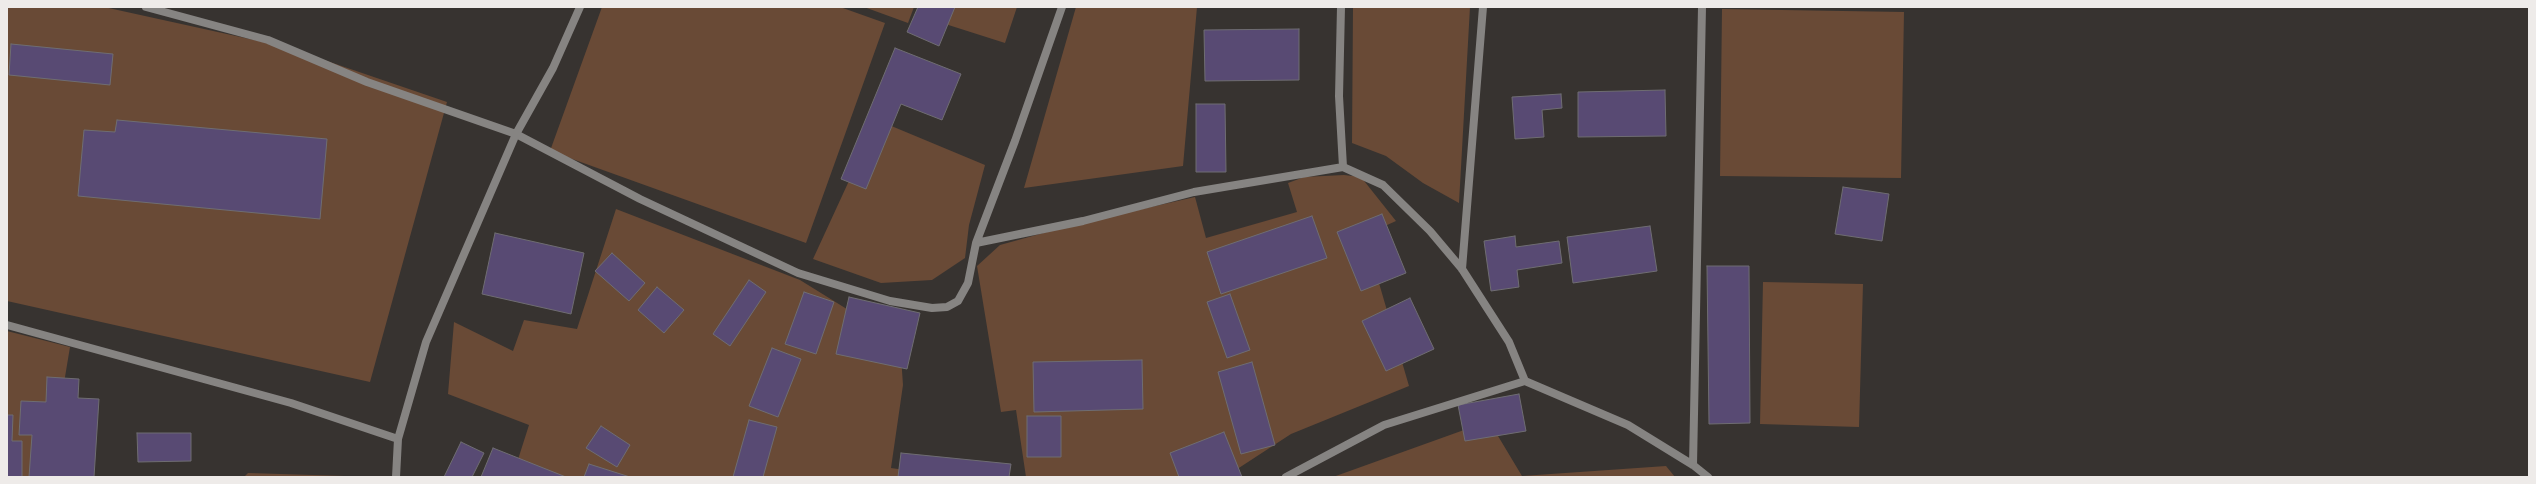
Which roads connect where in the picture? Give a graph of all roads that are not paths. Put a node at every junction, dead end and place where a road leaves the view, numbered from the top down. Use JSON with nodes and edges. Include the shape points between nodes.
{"nodes":[{"id":1,"x":146,"y":7,"type":"edge"},
{"id":2,"x":580,"y":7,"type":"edge"},
{"id":3,"x":1062,"y":7,"type":"edge"},
{"id":4,"x":1341,"y":7,"type":"edge"},
{"id":5,"x":1484,"y":7,"type":"edge"},
{"id":6,"x":1702,"y":7,"type":"edge"},
{"id":7,"x":516,"y":134,"type":"junction"},
{"id":8,"x":1343,"y":167,"type":"junction"},
{"id":9,"x":976,"y":242,"type":"junction"},
{"id":10,"x":1462,"y":269,"type":"junction"},
{"id":11,"x":7,"y":325,"type":"edge"},
{"id":12,"x":1525,"y":381,"type":"junction"},
{"id":13,"x":398,"y":439,"type":"junction"},
{"id":14,"x":1693,"y":465,"type":"junction"},
{"id":15,"x":396,"y":477,"type":"edge"},
{"id":16,"x":1286,"y":477,"type":"edge"},
{"id":17,"x":1708,"y":477,"type":"edge"}],
"edges":[{"from":1,"to":7,"type":"lane","via":[[268,40],[367,82]]},
{"from":2,"to":7,"type":"lane","via":[[553,68]]},
{"from":3,"to":9,"type":"lane","via":[[1015,142]]},
{"from":4,"to":8,"type":"lane","via":[[1339,96]]},
{"from":5,"to":10,"type":"lane"},
{"from":6,"to":14,"type":"lane"},
{"from":7,"to":9,"type":"lane","via":[[640,199],[798,273],[890,301],[932,308],[947,307],[958,301],[968,283]]},
{"from":7,"to":13,"type":"lane","via":[[426,342]]},
{"from":8,"to":9,"type":"lane","via":[[1194,192],[1083,221]]},
{"from":8,"to":10,"type":"lane","via":[[1383,185],[1430,231]]},
{"from":10,"to":12,"type":"lane","via":[[1509,342]]},
{"from":11,"to":13,"type":"lane","via":[[291,403]]},
{"from":12,"to":14,"type":"lane","via":[[1628,425]]},
{"from":12,"to":16,"type":"lane","via":[[1384,425]]},
{"from":13,"to":15,"type":"lane"},
{"from":14,"to":17,"type":"lane"}]}
